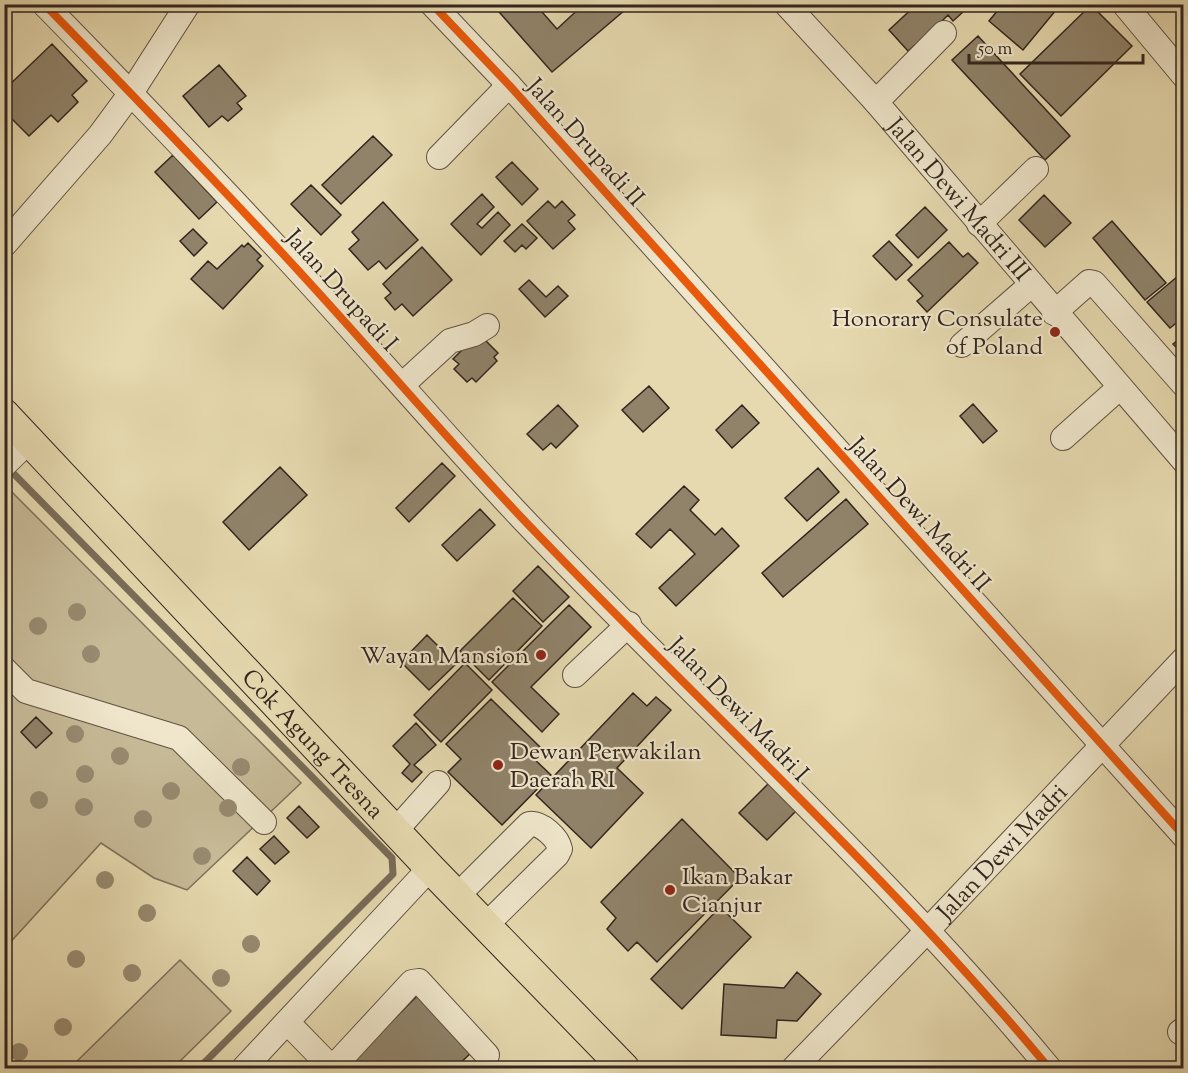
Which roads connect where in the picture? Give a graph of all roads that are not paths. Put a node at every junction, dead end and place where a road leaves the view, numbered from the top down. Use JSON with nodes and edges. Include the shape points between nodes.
{"nodes":[{"id":1,"x":44,"y":4,"type":"edge"},
{"id":2,"x":188,"y":4,"type":"edge"},
{"id":3,"x":432,"y":4,"type":"edge"},
{"id":4,"x":786,"y":4,"type":"edge"},
{"id":5,"x":1124,"y":4,"type":"edge"},
{"id":6,"x":944,"y":33,"type":"dead end"},
{"id":7,"x":1184,"y":76,"type":"edge"},
{"id":8,"x":509,"y":85,"type":"junction"},
{"id":9,"x":131,"y":93,"type":"junction"},
{"id":10,"x":876,"y":102,"type":"junction"},
{"id":11,"x":439,"y":157,"type":"dead end"},
{"id":12,"x":1036,"y":169,"type":"dead end"},
{"id":13,"x":979,"y":224,"type":"junction"},
{"id":14,"x":4,"y":245,"type":"edge"},
{"id":15,"x":1031,"y":285,"type":"junction"},
{"id":16,"x":709,"y":308,"type":"joint"},
{"id":17,"x":1054,"y":313,"type":"junction"},
{"id":18,"x":488,"y":326,"type":"dead end"},
{"id":19,"x":962,"y":345,"type":"dead end"},
{"id":20,"x":402,"y":385,"type":"junction"},
{"id":21,"x":1184,"y":385,"type":"edge"},
{"id":22,"x":1119,"y":388,"type":"junction"},
{"id":23,"x":4,"y":414,"type":"edge"},
{"id":24,"x":1063,"y":438,"type":"dead end"},
{"id":25,"x":31,"y":439,"type":"junction"},
{"id":26,"x":1183,"y":459,"type":"edge"},
{"id":27,"x":4,"y":465,"type":"edge"},
{"id":28,"x":521,"y":516,"type":"joint"},
{"id":29,"x":629,"y":624,"type":"junction"},
{"id":30,"x":1184,"y":659,"type":"edge"},
{"id":31,"x":4,"y":669,"type":"edge"},
{"id":32,"x":575,"y":675,"type":"dead end"},
{"id":33,"x":1103,"y":746,"type":"junction"},
{"id":34,"x":438,"y":783,"type":"dead end"},
{"id":35,"x":264,"y":822,"type":"dead end"},
{"id":36,"x":396,"y":830,"type":"junction"},
{"id":37,"x":1184,"y":837,"type":"edge"},
{"id":38,"x":430,"y":868,"type":"junction"},
{"id":39,"x":458,"y":895,"type":"junction"},
{"id":40,"x":486,"y":925,"type":"junction"},
{"id":41,"x":927,"y":932,"type":"junction"},
{"id":42,"x":287,"y":1022,"type":"junction"},
{"id":43,"x":487,"y":1055,"type":"dead end"},
{"id":44,"x":244,"y":1068,"type":"edge"},
{"id":45,"x":624,"y":1068,"type":"edge"},
{"id":46,"x":794,"y":1068,"type":"edge"},
{"id":47,"x":1050,"y":1068,"type":"edge"}],
"edges":[{"from":1,"to":9,"type":"street","name":"Jalan Drupadi I"},
{"from":2,"to":9,"type":"street"},
{"from":3,"to":8,"type":"street","name":"Jalan Drupadi II"},
{"from":4,"to":10,"type":"street","name":"Jalan Dewi Madri III"},
{"from":5,"to":7,"type":"street"},
{"from":6,"to":10,"type":"street"},
{"from":8,"to":11,"type":"street"},
{"from":8,"to":16,"type":"street","name":"Jalan Drupadi II"},
{"from":9,"to":14,"type":"street","via":[[100,135]]},
{"from":9,"to":20,"type":"street","name":"Jalan Drupadi I"},
{"from":10,"to":13,"type":"street","name":"Jalan Dewi Madri III"},
{"from":12,"to":13,"type":"street"},
{"from":13,"to":15,"type":"street","name":"Jalan Dewi Madri III"},
{"from":15,"to":17,"type":"street","name":"Jalan Dewi Madri III"},
{"from":15,"to":19,"type":"street"},
{"from":16,"to":33,"type":"street","name":"Jalan Dewi Madri II"},
{"from":17,"to":21,"type":"street","via":[[1089,282],[1094,283]]},
{"from":17,"to":22,"type":"street","name":"Jalan Dewi Madri III"},
{"from":18,"to":20,"type":"street","via":[[450,342]]},
{"from":20,"to":28,"type":"street","name":"Jalan Drupadi I"},
{"from":22,"to":24,"type":"street"},
{"from":22,"to":26,"type":"street","name":"Jalan Dewi Madri III"},
{"from":23,"to":25,"type":"main road","name":"Cok Agung Tresna"},
{"from":25,"to":27,"type":"street"},
{"from":25,"to":36,"type":"main road","name":"Cok Agung Tresna"},
{"from":28,"to":29,"type":"street","name":"Jalan Dewi Madri I"},
{"from":29,"to":32,"type":"street"},
{"from":29,"to":41,"type":"street","name":"Jalan Dewi Madri I"},
{"from":30,"to":33,"type":"street","name":"Jalan Dewi Madri"},
{"from":31,"to":35,"type":"street","via":[[26,691],[180,738]]},
{"from":33,"to":37,"type":"street","name":"Jalan Dewi Madri II"},
{"from":33,"to":41,"type":"street","name":"Jalan Dewi Madri"},
{"from":34,"to":36,"type":"street"},
{"from":36,"to":38,"type":"main road","name":"Cok Agung Tresna"},
{"from":38,"to":39,"type":"main road","name":"Cok Agung Tresna"},
{"from":38,"to":42,"type":"street"},
{"from":39,"to":40,"type":"main road","name":"Cok Agung Tresna"},
{"from":39,"to":40,"type":"street","via":[[529,824],[540,825],[559,843],[557,855]]},
{"from":40,"to":45,"type":"main road","name":"Cok Agung Tresna"},
{"from":41,"to":46,"type":"street","name":"Jalan Dewi Madri"},
{"from":41,"to":47,"type":"street","name":"Jalan Dewi Madri I"},
{"from":42,"to":43,"type":"street","via":[[326,1062],[337,1063],[412,982],[419,981]]},
{"from":42,"to":44,"type":"street"}]}
